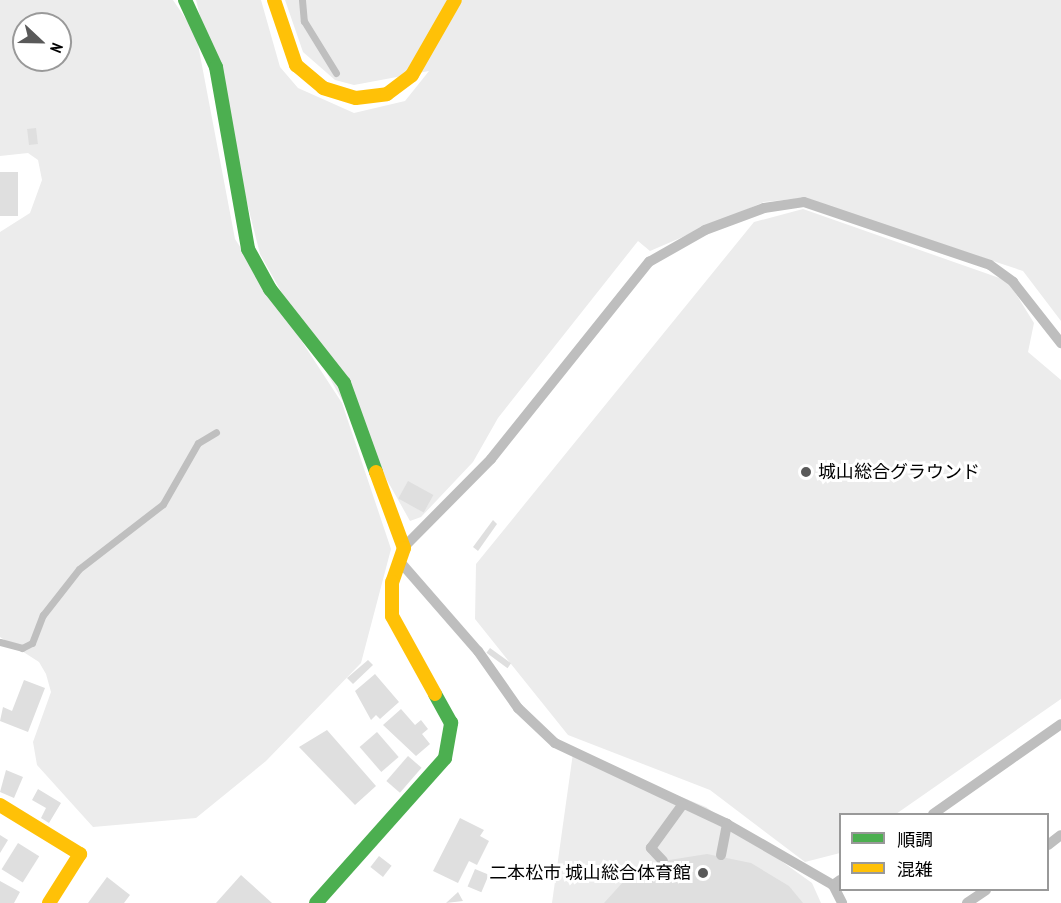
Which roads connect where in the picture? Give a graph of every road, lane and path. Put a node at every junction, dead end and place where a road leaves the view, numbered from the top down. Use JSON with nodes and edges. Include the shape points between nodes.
{"nodes":[{"id":1,"x":184,"y":0,"type":"edge"},
{"id":2,"x":274,"y":0,"type":"edge"},
{"id":3,"x":454,"y":0,"type":"edge"},
{"id":4,"x":1061,"y":344,"type":"edge"},
{"id":5,"x":402,"y":554,"type":"junction"},
{"id":6,"x":1061,"y":724,"type":"edge"},
{"id":7,"x":683,"y":804,"type":"junction"},
{"id":8,"x":0,"y":805,"type":"edge"},
{"id":9,"x":934,"y":813,"type":"edge"},
{"id":10,"x":727,"y":824,"type":"junction"},
{"id":11,"x":721,"y":855,"type":"dead end"},
{"id":12,"x":663,"y":861,"type":"dead end"},
{"id":13,"x":837,"y":882,"type":"edge"},
{"id":14,"x":985,"y":891,"type":"edge"},
{"id":15,"x":49,"y":903,"type":"edge"},
{"id":16,"x":316,"y":903,"type":"edge"},
{"id":17,"x":968,"y":903,"type":"edge"}],
"edges":[{"from":1,"to":5,"type":"street","via":[[205,33],[216,67],[248,249],[270,289],[344,383]]},
{"from":2,"to":3,"type":"street","via":[[296,65],[323,88],[356,98],[387,94],[412,75]]},
{"from":4,"to":5,"type":"lane","via":[[1013,282],[990,265],[804,202],[764,208],[705,230],[649,262],[491,459]]},
{"from":5,"to":7,"type":"lane","via":[[539,731]]},
{"from":5,"to":16,"type":"street","via":[[392,582],[392,616],[446,711],[450,739],[430,781]]},
{"from":6,"to":9,"type":"lane"},
{"from":7,"to":10,"type":"lane"},
{"from":7,"to":12,"type":"lane","via":[[651,848]]},
{"from":8,"to":15,"type":"street","via":[[80,854]]},
{"from":10,"to":11,"type":"lane"},
{"from":10,"to":13,"type":"lane"},
{"from":14,"to":17,"type":"lane"}]}
